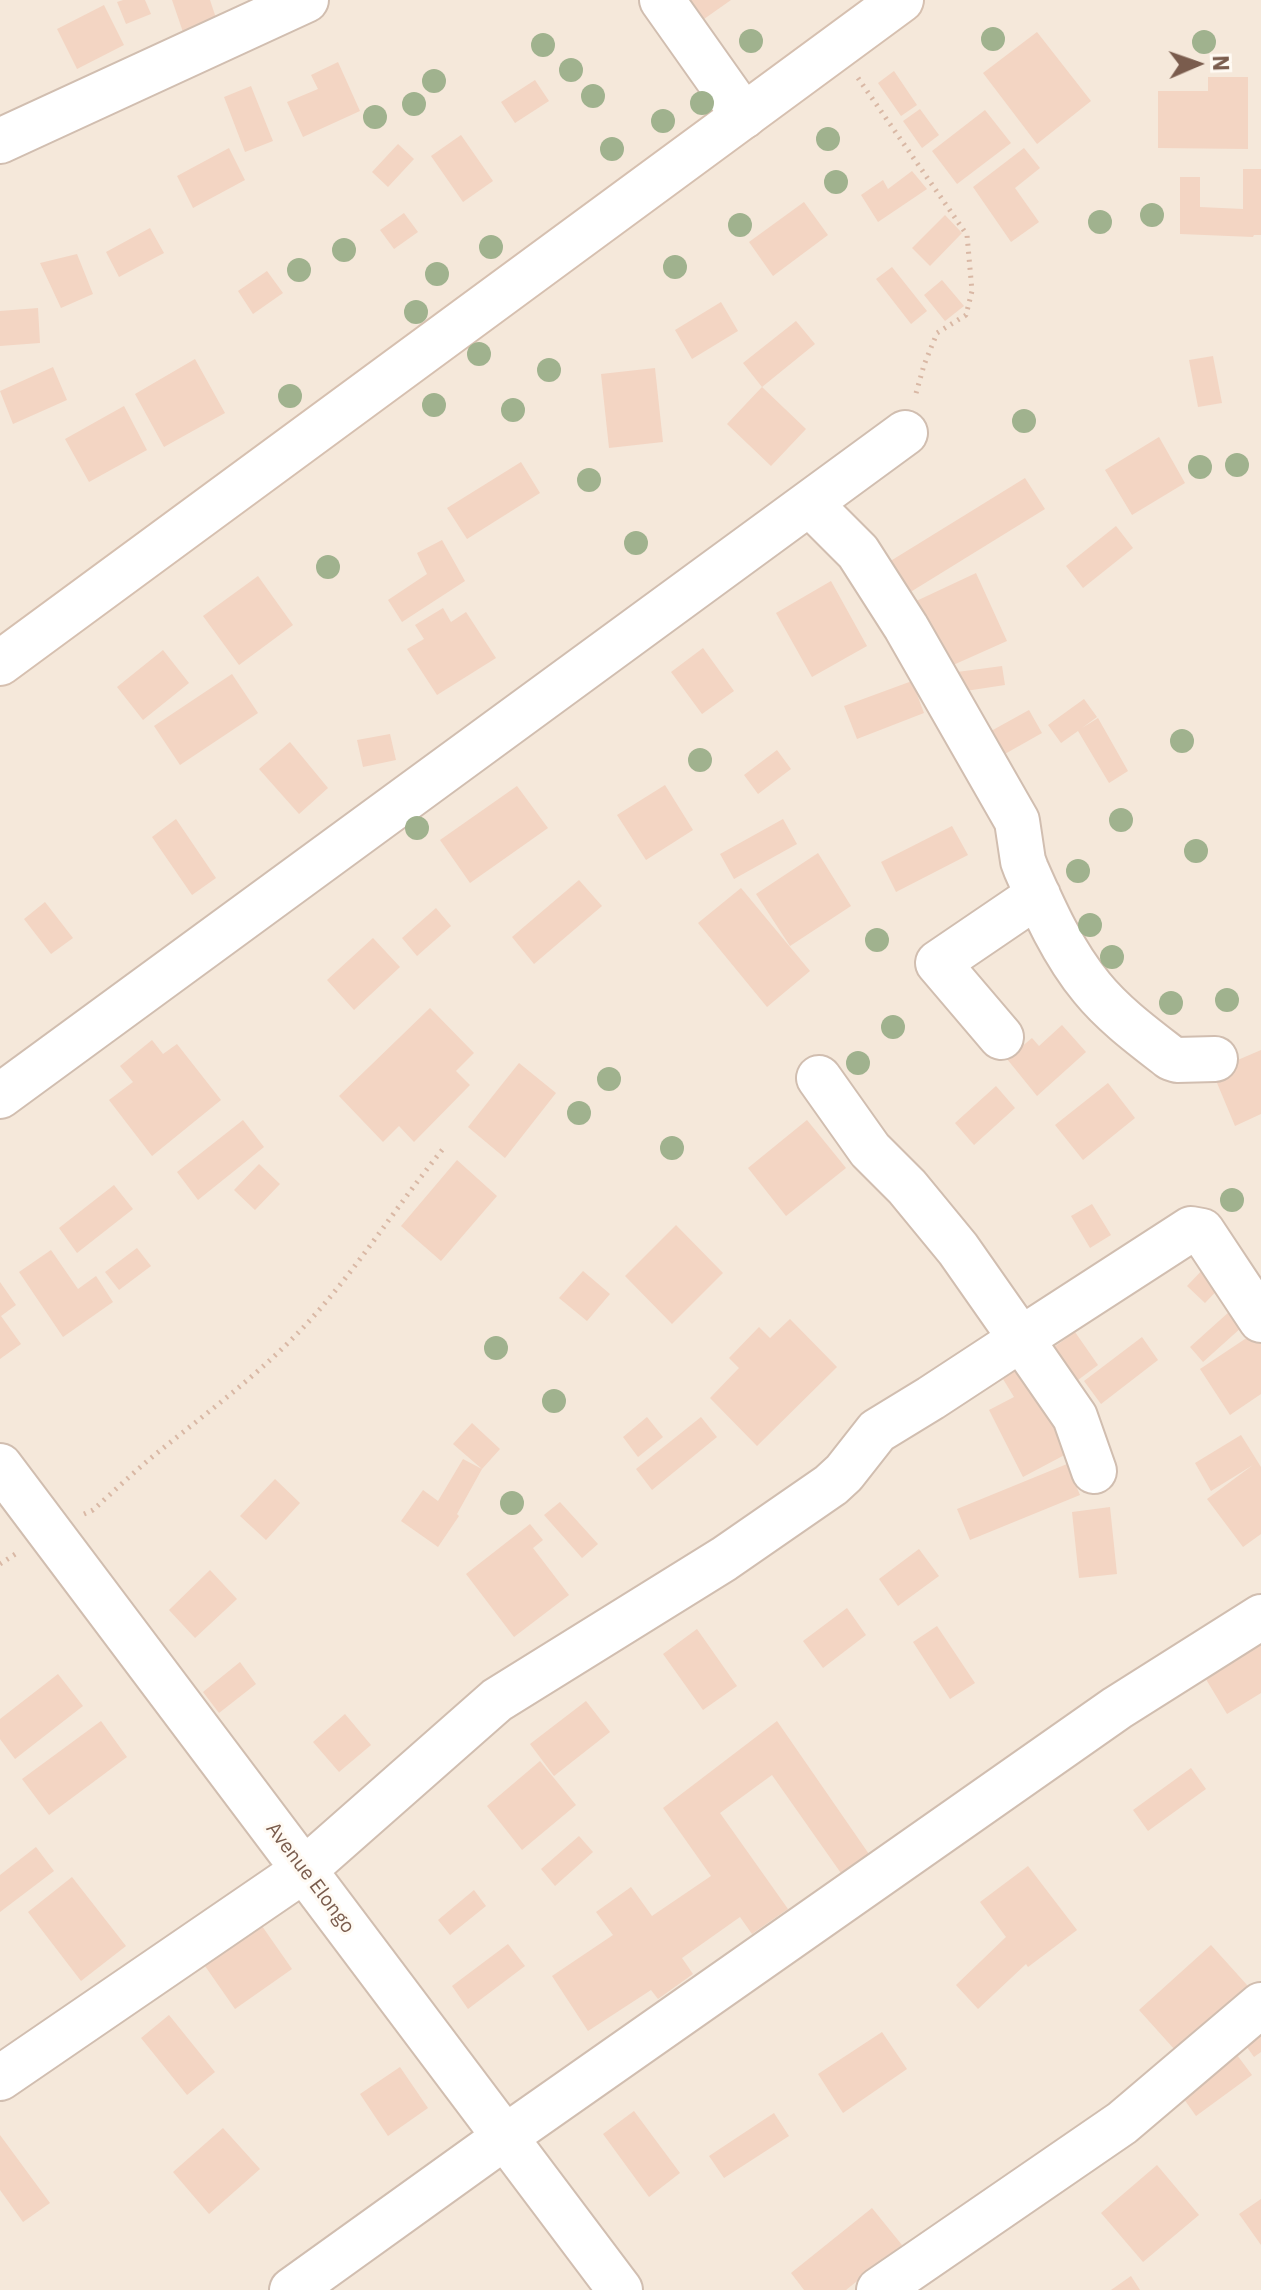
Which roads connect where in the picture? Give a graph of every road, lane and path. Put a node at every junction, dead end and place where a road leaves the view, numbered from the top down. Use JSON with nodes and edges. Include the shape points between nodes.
{"nodes":[{"id":1,"x":306,"y":0,"type":"edge"},
{"id":2,"x":662,"y":0,"type":"edge"},
{"id":3,"x":901,"y":0,"type":"edge"},
{"id":4,"x":837,"y":47,"type":"junction"},
{"id":5,"x":744,"y":116,"type":"junction"},
{"id":6,"x":0,"y":141,"type":"edge"},
{"id":7,"x":905,"y":433,"type":"joint"},
{"id":8,"x":810,"y":504,"type":"junction"},
{"id":9,"x":0,"y":663,"type":"edge"},
{"id":10,"x":1038,"y":895,"type":"junction"},
{"id":11,"x":1001,"y":1037,"type":"dead end"},
{"id":12,"x":1215,"y":1059,"type":"dead end"},
{"id":13,"x":819,"y":1078,"type":"dead end"},
{"id":14,"x":0,"y":1096,"type":"edge"},
{"id":15,"x":443,"y":1149,"type":"dead end"},
{"id":16,"x":1261,"y":1320,"type":"edge"},
{"id":17,"x":1021,"y":1339,"type":"junction"},
{"id":18,"x":0,"y":1466,"type":"edge"},
{"id":19,"x":1094,"y":1471,"type":"dead end"},
{"id":20,"x":49,"y":1532,"type":"junction"},
{"id":21,"x":1261,"y":1617,"type":"edge"},
{"id":22,"x":304,"y":1870,"type":"junction"},
{"id":23,"x":1261,"y":2005,"type":"edge"},
{"id":24,"x":0,"y":2078,"type":"edge"},
{"id":25,"x":505,"y":2137,"type":"junction"},
{"id":26,"x":292,"y":2290,"type":"edge"},
{"id":27,"x":620,"y":2290,"type":"edge"},
{"id":28,"x":879,"y":2290,"type":"edge"}],
"edges":[{"from":1,"to":6,"type":"street"},
{"from":2,"to":5,"type":"street"},
{"from":3,"to":4,"type":"street"},
{"from":4,"to":5,"type":"street"},
{"from":4,"to":7,"type":"path","via":[[967,235],[972,291],[966,315],[937,333]]},
{"from":5,"to":9,"type":"street"},
{"from":7,"to":8,"type":"street"},
{"from":8,"to":10,"type":"street","via":[[858,552],[906,627],[1017,821],[1023,861]]},
{"from":8,"to":14,"type":"street"},
{"from":10,"to":11,"type":"street","via":[[938,963]]},
{"from":10,"to":12,"type":"street","via":[[1054,931],[1092,988],[1138,1033],[1171,1058]]},
{"from":13,"to":17,"type":"street","via":[[870,1150],[958,1249]]},
{"from":15,"to":20,"type":"path","via":[[360,1261],[296,1335],[93,1510]]},
{"from":16,"to":17,"type":"street","via":[[1202,1231],[1191,1229]]},
{"from":17,"to":19,"type":"street","via":[[1075,1417]]},
{"from":17,"to":22,"type":"street","via":[[877,1431],[831,1485],[724,1559],[497,1700]]},
{"from":18,"to":20,"type":"street","name":"Avenue Elongo"},
{"from":20,"to":22,"type":"street","name":"Avenue Elongo"},
{"from":21,"to":25,"type":"street","via":[[1117,1708]]},
{"from":22,"to":24,"type":"street"},
{"from":22,"to":25,"type":"street","name":"Avenue Elongo"},
{"from":23,"to":28,"type":"street","via":[[1122,2123]]},
{"from":25,"to":26,"type":"street"},
{"from":25,"to":27,"type":"street","name":"Avenue Elongo"}]}
